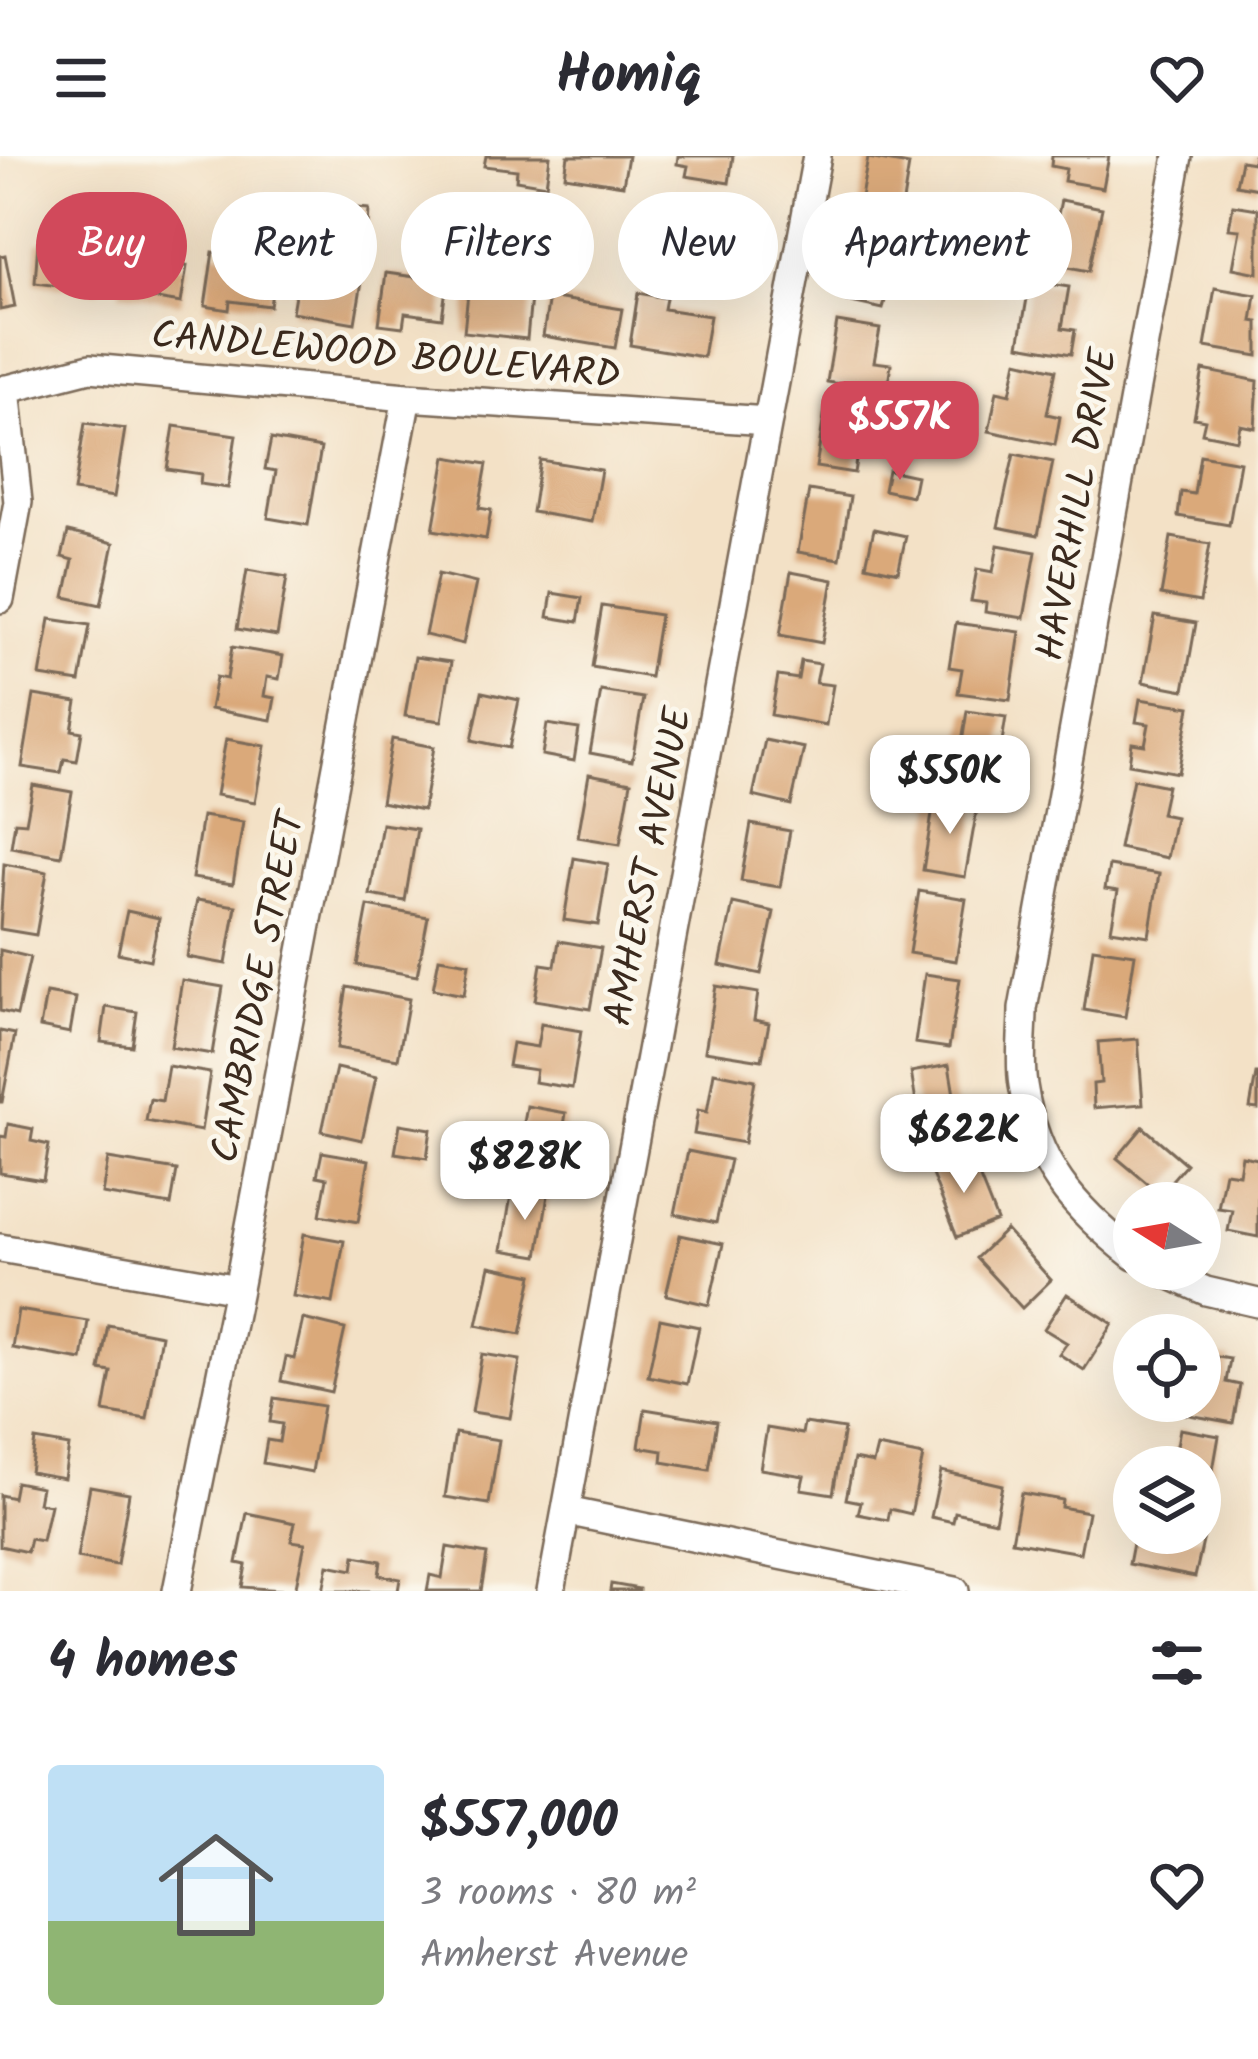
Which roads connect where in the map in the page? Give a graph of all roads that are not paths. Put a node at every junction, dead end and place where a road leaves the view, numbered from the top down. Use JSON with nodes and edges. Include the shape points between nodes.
{"nodes":[{"id":1,"x":817,"y":156,"type":"edge"},
{"id":2,"x":1178,"y":156,"type":"edge"},
{"id":3,"x":3,"y":390,"type":"edge"},
{"id":4,"x":407,"y":397,"type":"junction"},
{"id":5,"x":768,"y":422,"type":"junction"},
{"id":6,"x":0,"y":599,"type":"edge"},
{"id":7,"x":1113,"y":1239,"type":"edge"},
{"id":8,"x":0,"y":1248,"type":"edge"},
{"id":9,"x":238,"y":1289,"type":"junction"},
{"id":10,"x":1204,"y":1290,"type":"edge"},
{"id":11,"x":1258,"y":1303,"type":"edge"},
{"id":12,"x":566,"y":1511,"type":"junction"},
{"id":13,"x":176,"y":1591,"type":"edge"},
{"id":14,"x":551,"y":1591,"type":"edge"},
{"id":15,"x":955,"y":1591,"type":"edge"}],
"edges":[{"from":1,"to":5,"type":"street","name":"AMHERST AVENUE"},
{"from":2,"to":7,"type":"street","name":"HAVERHILL DRIVE","via":[[1023,1009],[1022,1084],[1043,1160]]},
{"from":3,"to":4,"type":"street","name":"CANDLEWOOD BOULEVARD","via":[[90,368]]},
{"from":3,"to":6,"type":"street","via":[[18,502]]},
{"from":4,"to":5,"type":"street","name":"CANDLEWOOD BOULEVARD"},
{"from":4,"to":9,"type":"street","name":"CAMBRIDGE STREET"},
{"from":5,"to":12,"type":"street","name":"AMHERST AVENUE"},
{"from":8,"to":9,"type":"street"},
{"from":9,"to":13,"type":"street","name":"CAMBRIDGE STREET"},
{"from":10,"to":11,"type":"street"},
{"from":12,"to":14,"type":"street","name":"AMHERST AVENUE"},
{"from":12,"to":15,"type":"street"}]}
